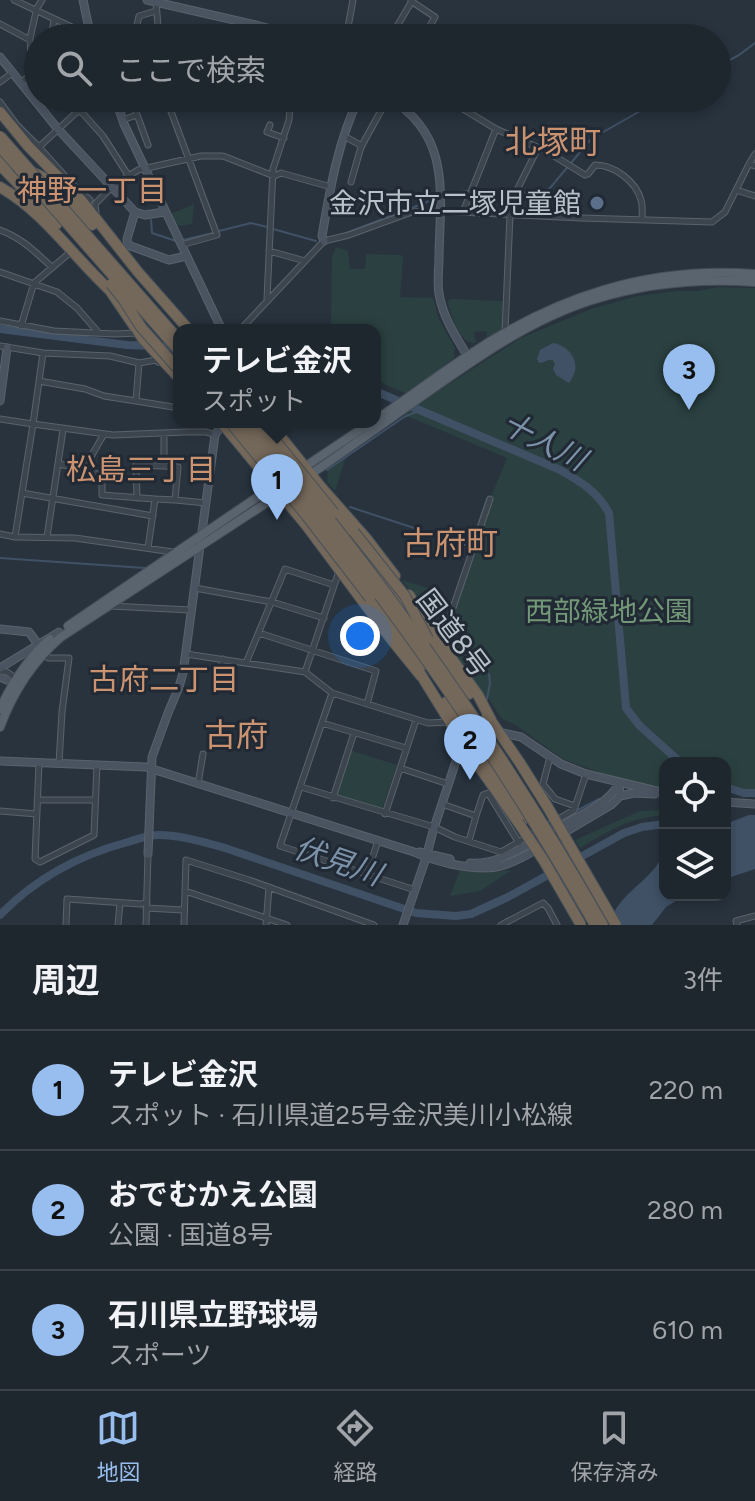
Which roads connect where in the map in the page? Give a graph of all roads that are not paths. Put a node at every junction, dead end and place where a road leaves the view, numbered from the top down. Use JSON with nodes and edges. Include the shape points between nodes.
{"nodes":[{"id":1,"x":14,"y":0,"type":"edge"},
{"id":2,"x":42,"y":0,"type":"edge"},
{"id":3,"x":83,"y":0,"type":"edge"},
{"id":4,"x":353,"y":0,"type":"edge"},
{"id":5,"x":412,"y":0,"type":"edge"},
{"id":6,"x":152,"y":1,"type":"edge"},
{"id":7,"x":156,"y":11,"type":"junction"},
{"id":8,"x":35,"y":12,"type":"junction"},
{"id":9,"x":54,"y":20,"type":"junction"},
{"id":10,"x":0,"y":24,"type":"edge"},
{"id":11,"x":33,"y":24,"type":"edge"},
{"id":12,"x":53,"y":24,"type":"edge"},
{"id":13,"x":63,"y":24,"type":"edge"},
{"id":14,"x":88,"y":24,"type":"edge"},
{"id":15,"x":137,"y":24,"type":"edge"},
{"id":16,"x":157,"y":24,"type":"edge"},
{"id":17,"x":252,"y":24,"type":"edge"},
{"id":18,"x":349,"y":24,"type":"edge"},
{"id":19,"x":398,"y":24,"type":"edge"},
{"id":20,"x":431,"y":24,"type":"edge"},
{"id":21,"x":24,"y":38,"type":"edge"},
{"id":22,"x":0,"y":57,"type":"edge"},
{"id":23,"x":12,"y":73,"type":"junction"},
{"id":24,"x":24,"y":80,"type":"edge"},
{"id":25,"x":0,"y":82,"type":"edge"},
{"id":26,"x":20,"y":83,"type":"junction"},
{"id":27,"x":24,"y":88,"type":"edge"},
{"id":28,"x":0,"y":102,"type":"edge"},
{"id":29,"x":0,"y":112,"type":"edge"},
{"id":30,"x":44,"y":112,"type":"edge"},
{"id":31,"x":79,"y":112,"type":"edge"},
{"id":32,"x":81,"y":112,"type":"edge"},
{"id":33,"x":119,"y":112,"type":"edge"},
{"id":34,"x":136,"y":112,"type":"edge"},
{"id":35,"x":171,"y":112,"type":"edge"},
{"id":36,"x":290,"y":112,"type":"edge"},
{"id":37,"x":352,"y":112,"type":"edge"},
{"id":38,"x":380,"y":112,"type":"edge"},
{"id":39,"x":408,"y":112,"type":"edge"},
{"id":40,"x":468,"y":112,"type":"edge"},
{"id":41,"x":137,"y":115,"type":"junction"},
{"id":42,"x":122,"y":120,"type":"junction"},
{"id":43,"x":270,"y":125,"type":"dead end"},
{"id":44,"x":57,"y":128,"type":"junction"},
{"id":45,"x":496,"y":129,"type":"junction"},
{"id":46,"x":143,"y":132,"type":"junction"},
{"id":47,"x":0,"y":136,"type":"edge"},
{"id":48,"x":344,"y":136,"type":"junction"},
{"id":49,"x":130,"y":137,"type":"junction"},
{"id":50,"x":284,"y":138,"type":"junction"},
{"id":51,"x":148,"y":145,"type":"dead end"},
{"id":52,"x":362,"y":146,"type":"junction"},
{"id":53,"x":0,"y":147,"type":"edge"},
{"id":54,"x":39,"y":147,"type":"junction"},
{"id":55,"x":538,"y":148,"type":"junction"},
{"id":56,"x":755,"y":154,"type":"edge"},
{"id":57,"x":188,"y":159,"type":"junction"},
{"id":58,"x":0,"y":163,"type":"edge"},
{"id":59,"x":752,"y":165,"type":"edge"},
{"id":60,"x":145,"y":168,"type":"junction"},
{"id":61,"x":128,"y":175,"type":"junction"},
{"id":62,"x":274,"y":176,"type":"junction"},
{"id":63,"x":351,"y":182,"type":"dead end"},
{"id":64,"x":19,"y":183,"type":"junction"},
{"id":65,"x":0,"y":187,"type":"edge"},
{"id":66,"x":331,"y":187,"type":"junction"},
{"id":67,"x":111,"y":188,"type":"junction"},
{"id":68,"x":736,"y":190,"type":"junction"},
{"id":69,"x":755,"y":196,"type":"edge"},
{"id":70,"x":81,"y":200,"type":"junction"},
{"id":71,"x":440,"y":211,"type":"junction"},
{"id":72,"x":135,"y":212,"type":"junction"},
{"id":73,"x":165,"y":212,"type":"junction"},
{"id":74,"x":463,"y":212,"type":"junction"},
{"id":75,"x":510,"y":215,"type":"junction"},
{"id":76,"x":642,"y":220,"type":"junction"},
{"id":77,"x":0,"y":230,"type":"edge"},
{"id":78,"x":63,"y":239,"type":"junction"},
{"id":79,"x":324,"y":241,"type":"junction"},
{"id":80,"x":181,"y":245,"type":"junction"},
{"id":81,"x":71,"y":248,"type":"junction"},
{"id":82,"x":269,"y":251,"type":"junction"},
{"id":83,"x":186,"y":256,"type":"junction"},
{"id":84,"x":305,"y":261,"type":"junction"},
{"id":85,"x":130,"y":262,"type":"junction"},
{"id":86,"x":52,"y":267,"type":"junction"},
{"id":87,"x":0,"y":272,"type":"edge"},
{"id":88,"x":755,"y":274,"type":"edge"},
{"id":89,"x":755,"y":282,"type":"edge"},
{"id":90,"x":34,"y":283,"type":"junction"},
{"id":91,"x":267,"y":300,"type":"junction"},
{"id":92,"x":0,"y":321,"type":"edge"},
{"id":93,"x":176,"y":322,"type":"edge"},
{"id":94,"x":219,"y":324,"type":"edge"},
{"id":95,"x":245,"y":324,"type":"edge"},
{"id":96,"x":21,"y":326,"type":"junction"},
{"id":97,"x":98,"y":332,"type":"junction"},
{"id":98,"x":142,"y":332,"type":"junction"},
{"id":99,"x":173,"y":332,"type":"edge"},
{"id":100,"x":505,"y":333,"type":"junction"},
{"id":101,"x":173,"y":338,"type":"edge"},
{"id":102,"x":173,"y":344,"type":"edge"},
{"id":103,"x":3,"y":347,"type":"edge"},
{"id":104,"x":43,"y":353,"type":"junction"},
{"id":105,"x":156,"y":356,"type":"junction"},
{"id":106,"x":173,"y":358,"type":"edge"},
{"id":107,"x":469,"y":359,"type":"junction"},
{"id":108,"x":139,"y":363,"type":"junction"},
{"id":109,"x":173,"y":363,"type":"edge"},
{"id":110,"x":173,"y":374,"type":"edge"},
{"id":111,"x":39,"y":381,"type":"junction"},
{"id":112,"x":0,"y":401,"type":"edge"},
{"id":113,"x":136,"y":401,"type":"junction"},
{"id":114,"x":173,"y":407,"type":"edge"},
{"id":115,"x":398,"y":409,"type":"junction"},
{"id":116,"x":381,"y":418,"type":"edge"},
{"id":117,"x":0,"y":419,"type":"edge"},
{"id":118,"x":381,"y":421,"type":"edge"},
{"id":119,"x":33,"y":424,"type":"junction"},
{"id":120,"x":187,"y":428,"type":"edge"},
{"id":121,"x":220,"y":428,"type":"edge"},
{"id":122,"x":229,"y":428,"type":"edge"},
{"id":123,"x":229,"y":428,"type":"edge"},
{"id":124,"x":245,"y":428,"type":"edge"},
{"id":125,"x":255,"y":428,"type":"edge"},
{"id":126,"x":265,"y":428,"type":"edge"},
{"id":127,"x":274,"y":428,"type":"edge"},
{"id":128,"x":365,"y":428,"type":"edge"},
{"id":129,"x":370,"y":428,"type":"edge"},
{"id":130,"x":63,"y":430,"type":"junction"},
{"id":131,"x":186,"y":432,"type":"junction"},
{"id":132,"x":104,"y":434,"type":"junction"},
{"id":133,"x":164,"y":434,"type":"junction"},
{"id":134,"x":215,"y":435,"type":"junction"},
{"id":135,"x":58,"y":464,"type":"junction"},
{"id":136,"x":164,"y":466,"type":"junction"},
{"id":137,"x":81,"y":468,"type":"junction"},
{"id":138,"x":308,"y":470,"type":"junction"},
{"id":139,"x":277,"y":490,"type":"junction"},
{"id":140,"x":22,"y":493,"type":"junction"},
{"id":141,"x":53,"y":498,"type":"junction"},
{"id":142,"x":137,"y":498,"type":"junction"},
{"id":143,"x":155,"y":499,"type":"junction"},
{"id":144,"x":490,"y":499,"type":"dead end"},
{"id":145,"x":175,"y":500,"type":"junction"},
{"id":146,"x":332,"y":500,"type":"junction"},
{"id":147,"x":207,"y":504,"type":"junction"},
{"id":148,"x":153,"y":516,"type":"junction"},
{"id":149,"x":0,"y":534,"type":"edge"},
{"id":150,"x":203,"y":535,"type":"junction"},
{"id":151,"x":15,"y":537,"type":"junction"},
{"id":152,"x":47,"y":537,"type":"junction"},
{"id":153,"x":202,"y":545,"type":"junction"},
{"id":154,"x":148,"y":548,"type":"junction"},
{"id":155,"x":175,"y":553,"type":"junction"},
{"id":156,"x":340,"y":569,"type":"junction"},
{"id":157,"x":334,"y":585,"type":"junction"},
{"id":158,"x":195,"y":588,"type":"junction"},
{"id":159,"x":272,"y":602,"type":"junction"},
{"id":160,"x":109,"y":606,"type":"junction"},
{"id":161,"x":191,"y":610,"type":"junction"},
{"id":162,"x":324,"y":618,"type":"junction"},
{"id":163,"x":391,"y":626,"type":"junction"},
{"id":164,"x":0,"y":629,"type":"edge"},
{"id":165,"x":259,"y":633,"type":"junction"},
{"id":166,"x":441,"y":644,"type":"junction"},
{"id":167,"x":41,"y":648,"type":"junction"},
{"id":168,"x":313,"y":650,"type":"junction"},
{"id":169,"x":186,"y":654,"type":"junction"},
{"id":170,"x":223,"y":659,"type":"junction"},
{"id":171,"x":246,"y":663,"type":"junction"},
{"id":172,"x":0,"y":672,"type":"edge"},
{"id":173,"x":305,"y":672,"type":"junction"},
{"id":174,"x":421,"y":676,"type":"junction"},
{"id":175,"x":18,"y":682,"type":"junction"},
{"id":176,"x":217,"y":684,"type":"dead end"},
{"id":177,"x":332,"y":693,"type":"junction"},
{"id":178,"x":367,"y":704,"type":"junction"},
{"id":179,"x":0,"y":709,"type":"edge"},
{"id":180,"x":416,"y":720,"type":"junction"},
{"id":181,"x":491,"y":720,"type":"junction"},
{"id":182,"x":451,"y":722,"type":"junction"},
{"id":183,"x":322,"y":723,"type":"junction"},
{"id":184,"x":0,"y":727,"type":"edge"},
{"id":185,"x":498,"y":732,"type":"junction"},
{"id":186,"x":354,"y":733,"type":"junction"},
{"id":187,"x":406,"y":748,"type":"junction"},
{"id":188,"x":468,"y":751,"type":"junction"},
{"id":189,"x":203,"y":754,"type":"dead end"},
{"id":190,"x":550,"y":757,"type":"junction"},
{"id":191,"x":0,"y":761,"type":"edge"},
{"id":192,"x":486,"y":761,"type":"junction"},
{"id":193,"x":39,"y":762,"type":"junction"},
{"id":194,"x":59,"y":763,"type":"junction"},
{"id":195,"x":97,"y":765,"type":"junction"},
{"id":196,"x":515,"y":765,"type":"junction"},
{"id":197,"x":151,"y":768,"type":"junction"},
{"id":198,"x":400,"y":768,"type":"junction"},
{"id":199,"x":586,"y":774,"type":"junction"},
{"id":200,"x":619,"y":783,"type":"junction"},
{"id":201,"x":198,"y":784,"type":"junction"},
{"id":202,"x":448,"y":784,"type":"junction"},
{"id":203,"x":301,"y":787,"type":"junction"},
{"id":204,"x":659,"y":792,"type":"edge"},
{"id":205,"x":659,"y":793,"type":"edge"},
{"id":206,"x":620,"y":796,"type":"junction"},
{"id":207,"x":333,"y":798,"type":"junction"},
{"id":208,"x":37,"y":800,"type":"junction"},
{"id":209,"x":95,"y":800,"type":"junction"},
{"id":210,"x":731,"y":802,"type":"edge"},
{"id":211,"x":442,"y":804,"type":"junction"},
{"id":212,"x":755,"y":804,"type":"edge"},
{"id":213,"x":575,"y":806,"type":"junction"},
{"id":214,"x":544,"y":807,"type":"junction"},
{"id":215,"x":0,"y":811,"type":"edge"},
{"id":216,"x":291,"y":813,"type":"junction"},
{"id":217,"x":37,"y":814,"type":"junction"},
{"id":218,"x":385,"y":814,"type":"junction"},
{"id":219,"x":476,"y":816,"type":"junction"},
{"id":220,"x":521,"y":821,"type":"junction"},
{"id":221,"x":434,"y":827,"type":"junction"},
{"id":222,"x":378,"y":841,"type":"junction"},
{"id":223,"x":469,"y":841,"type":"junction"},
{"id":224,"x":519,"y":843,"type":"junction"},
{"id":225,"x":148,"y":854,"type":"joint"},
{"id":226,"x":427,"y":855,"type":"junction"},
{"id":227,"x":367,"y":874,"type":"junction"},
{"id":228,"x":269,"y":887,"type":"junction"},
{"id":229,"x":185,"y":891,"type":"junction"},
{"id":230,"x":414,"y":892,"type":"junction"},
{"id":231,"x":120,"y":903,"type":"junction"},
{"id":232,"x":146,"y":905,"type":"junction"},
{"id":233,"x":183,"y":910,"type":"junction"},
{"id":234,"x":755,"y":916,"type":"edge"},
{"id":235,"x":266,"y":921,"type":"edge"},
{"id":236,"x":361,"y":923,"type":"edge"},
{"id":237,"x":66,"y":925,"type":"edge"},
{"id":238,"x":118,"y":925,"type":"edge"},
{"id":239,"x":146,"y":925,"type":"edge"},
{"id":240,"x":184,"y":925,"type":"edge"},
{"id":241,"x":287,"y":925,"type":"edge"},
{"id":242,"x":374,"y":925,"type":"edge"},
{"id":243,"x":403,"y":925,"type":"edge"},
{"id":244,"x":501,"y":925,"type":"edge"},
{"id":245,"x":557,"y":925,"type":"edge"},
{"id":246,"x":581,"y":925,"type":"edge"},
{"id":247,"x":588,"y":925,"type":"edge"},
{"id":248,"x":595,"y":925,"type":"edge"},
{"id":249,"x":603,"y":925,"type":"edge"},
{"id":250,"x":609,"y":925,"type":"edge"},
{"id":251,"x":616,"y":925,"type":"edge"},
{"id":252,"x":737,"y":925,"type":"edge"}],
"edges":[{"from":1,"to":8,"type":"street"},
{"from":2,"to":8,"type":"street"},
{"from":3,"to":14,"type":"main road"},
{"from":4,"to":18,"type":"street"},
{"from":5,"to":19,"type":"street"},
{"from":5,"to":20,"type":"street","via":[[435,17]]},
{"from":6,"to":7,"type":"street"},
{"from":6,"to":17,"type":"main road"},
{"from":7,"to":15,"type":"street","via":[[139,16]]},
{"from":7,"to":16,"type":"street"},
{"from":8,"to":9,"type":"street"},
{"from":8,"to":11,"type":"street"},
{"from":9,"to":12,"type":"street"},
{"from":9,"to":13,"type":"street"},
{"from":10,"to":21,"type":"street"},
{"from":22,"to":23,"type":"main road"},
{"from":23,"to":25,"type":"street"},
{"from":23,"to":26,"type":"main road"},
{"from":24,"to":26,"type":"street"},
{"from":26,"to":27,"type":"main road"},
{"from":28,"to":54,"type":"street"},
{"from":29,"to":70,"type":"highway"},
{"from":30,"to":44,"type":"main road"},
{"from":31,"to":44,"type":"street"},
{"from":32,"to":61,"type":"street"},
{"from":33,"to":42,"type":"main road"},
{"from":34,"to":41,"type":"street"},
{"from":35,"to":57,"type":"street"},
{"from":36,"to":50,"type":"street"},
{"from":37,"to":48,"type":"main road"},
{"from":38,"to":52,"type":"street"},
{"from":39,"to":71,"type":"main road","via":[[429,139],[438,162]]},
{"from":40,"to":45,"type":"street"},
{"from":41,"to":42,"type":"street"},
{"from":41,"to":46,"type":"street"},
{"from":42,"to":49,"type":"main road"},
{"from":43,"to":50,"type":"street","via":[[267,132]]},
{"from":44,"to":54,"type":"street"},
{"from":44,"to":67,"type":"main road"},
{"from":45,"to":55,"type":"street"},
{"from":45,"to":74,"type":"street"},
{"from":46,"to":49,"type":"street"},
{"from":46,"to":51,"type":"street"},
{"from":47,"to":99,"type":"highway","bridge":true},
{"from":48,"to":52,"type":"street"},
{"from":48,"to":66,"type":"main road"},
{"from":49,"to":60,"type":"main road"},
{"from":50,"to":62,"type":"street"},
{"from":52,"to":63,"type":"street"},
{"from":53,"to":102,"type":"highway","bridge":true},
{"from":54,"to":70,"type":"street"},
{"from":55,"to":75,"type":"street"},
{"from":55,"to":76,"type":"street","via":[[585,175],[595,165],[615,170],[636,189]]},
{"from":56,"to":59,"type":"street"},
{"from":57,"to":60,"type":"street"},
{"from":57,"to":62,"type":"street","via":[[223,156]]},
{"from":57,"to":80,"type":"street","via":[[216,232]]},
{"from":58,"to":64,"type":"highway"},
{"from":58,"to":70,"type":"highway","via":[[41,176]]},
{"from":59,"to":68,"type":"street"},
{"from":60,"to":61,"type":"street"},
{"from":60,"to":73,"type":"main road"},
{"from":61,"to":67,"type":"street"},
{"from":62,"to":66,"type":"street","via":[[281,173]]},
{"from":62,"to":82,"type":"street"},
{"from":64,"to":78,"type":"highway"},
{"from":64,"to":109,"type":"highway","bridge":true},
{"from":65,"to":78,"type":"highway"},
{"from":66,"to":79,"type":"main road"},
{"from":67,"to":70,"type":"street","via":[[95,202]]},
{"from":67,"to":72,"type":"main road"},
{"from":67,"to":85,"type":"street","via":[[94,210]]},
{"from":68,"to":69,"type":"street"},
{"from":68,"to":76,"type":"street","via":[[725,212],[712,222]]},
{"from":70,"to":85,"type":"highway"},
{"from":70,"to":93,"type":"highway"},
{"from":71,"to":74,"type":"street"},
{"from":71,"to":79,"type":"street","via":[[412,212]]},
{"from":71,"to":107,"type":"main road","via":[[439,295]]},
{"from":72,"to":73,"type":"main road"},
{"from":72,"to":83,"type":"main road","via":[[128,245],[169,260]]},
{"from":73,"to":80,"type":"main road"},
{"from":74,"to":75,"type":"street"},
{"from":75,"to":76,"type":"street"},
{"from":75,"to":100,"type":"street"},
{"from":77,"to":86,"type":"street","via":[[25,242]]},
{"from":78,"to":81,"type":"highway"},
{"from":79,"to":84,"type":"street"},
{"from":80,"to":83,"type":"main road"},
{"from":81,"to":86,"type":"street"},
{"from":81,"to":98,"type":"highway"},
{"from":82,"to":84,"type":"street"},
{"from":82,"to":91,"type":"street"},
{"from":83,"to":94,"type":"main road"},
{"from":84,"to":91,"type":"street"},
{"from":85,"to":93,"type":"highway"},
{"from":86,"to":90,"type":"street"},
{"from":87,"to":90,"type":"street"},
{"from":88,"to":100,"type":"main road","via":[[699,272],[637,280],[588,293]]},
{"from":89,"to":107,"type":"main road","via":[[699,280],[591,300]]},
{"from":90,"to":96,"type":"street"},
{"from":90,"to":97,"type":"street","via":[[57,292]]},
{"from":91,"to":95,"type":"street"},
{"from":92,"to":96,"type":"street"},
{"from":96,"to":97,"type":"street"},
{"from":97,"to":98,"type":"street"},
{"from":98,"to":101,"type":"street"},
{"from":98,"to":105,"type":"highway"},
{"from":98,"to":106,"type":"highway","bridge":true},
{"from":100,"to":107,"type":"main road"},
{"from":103,"to":104,"type":"street"},
{"from":103,"to":112,"type":"main road"},
{"from":104,"to":108,"type":"street"},
{"from":104,"to":111,"type":"street"},
{"from":105,"to":108,"type":"street"},
{"from":105,"to":110,"type":"highway"},
{"from":107,"to":115,"type":"main road"},
{"from":108,"to":113,"type":"street"},
{"from":111,"to":113,"type":"street"},
{"from":111,"to":119,"type":"street"},
{"from":113,"to":114,"type":"street"},
{"from":115,"to":116,"type":"main road"},
{"from":115,"to":118,"type":"main road"},
{"from":117,"to":119,"type":"street"},
{"from":119,"to":130,"type":"street"},
{"from":119,"to":140,"type":"street"},
{"from":120,"to":131,"type":"street"},
{"from":121,"to":134,"type":"main road"},
{"from":122,"to":139,"type":"highway"},
{"from":123,"to":163,"type":"highway","name":"国道8号","bridge":true,"via":[[306,515]]},
{"from":124,"to":248,"type":"highway","bridge":true,"via":[[411,640],[515,793]]},
{"from":125,"to":249,"type":"highway","bridge":true,"via":[[416,634],[520,788]]},
{"from":126,"to":181,"type":"highway","name":"国道8号","bridge":true},
{"from":127,"to":138,"type":"highway"},
{"from":128,"to":138,"type":"main road"},
{"from":129,"to":138,"type":"main road"},
{"from":130,"to":132,"type":"street"},
{"from":130,"to":135,"type":"street"},
{"from":131,"to":133,"type":"street"},
{"from":131,"to":134,"type":"street"},
{"from":132,"to":133,"type":"street"},
{"from":132,"to":137,"type":"street"},
{"from":133,"to":136,"type":"street"},
{"from":134,"to":147,"type":"main road"},
{"from":135,"to":137,"type":"street"},
{"from":135,"to":141,"type":"street"},
{"from":136,"to":142,"type":"street","via":[[136,465]]},
{"from":136,"to":145,"type":"street","via":[[178,467]]},
{"from":137,"to":142,"type":"street","via":[[100,475],[102,495]]},
{"from":138,"to":139,"type":"main road"},
{"from":138,"to":146,"type":"highway"},
{"from":139,"to":150,"type":"main road"},
{"from":139,"to":153,"type":"main road"},
{"from":139,"to":156,"type":"highway"},
{"from":140,"to":141,"type":"street"},
{"from":140,"to":151,"type":"street"},
{"from":141,"to":148,"type":"street"},
{"from":141,"to":152,"type":"street"},
{"from":142,"to":143,"type":"street"},
{"from":143,"to":145,"type":"street"},
{"from":143,"to":148,"type":"street"},
{"from":144,"to":166,"type":"street"},
{"from":145,"to":147,"type":"street"},
{"from":146,"to":166,"type":"highway","via":[[392,572]]},
{"from":146,"to":196,"type":"highway","bridge":true,"via":[[405,596],[422,630]]},
{"from":147,"to":150,"type":"main road"},
{"from":148,"to":154,"type":"street"},
{"from":149,"to":151,"type":"street"},
{"from":150,"to":153,"type":"main road"},
{"from":150,"to":155,"type":"main road"},
{"from":151,"to":152,"type":"street"},
{"from":152,"to":154,"type":"street"},
{"from":153,"to":158,"type":"main road"},
{"from":153,"to":160,"type":"main road"},
{"from":154,"to":155,"type":"street"},
{"from":155,"to":167,"type":"main road"},
{"from":156,"to":157,"type":"street"},
{"from":156,"to":174,"type":"highway"},
{"from":157,"to":159,"type":"street","via":[[285,569]]},
{"from":157,"to":162,"type":"street"},
{"from":158,"to":159,"type":"street"},
{"from":158,"to":161,"type":"main road"},
{"from":159,"to":162,"type":"street"},
{"from":159,"to":165,"type":"street"},
{"from":160,"to":161,"type":"street"},
{"from":160,"to":167,"type":"main road"},
{"from":161,"to":169,"type":"main road"},
{"from":162,"to":168,"type":"street"},
{"from":163,"to":174,"type":"highway","name":"国道8号"},
{"from":163,"to":192,"type":"highway"},
{"from":164,"to":167,"type":"main road","via":[[29,632]]},
{"from":165,"to":168,"type":"street"},
{"from":165,"to":171,"type":"street"},
{"from":166,"to":181,"type":"highway"},
{"from":167,"to":172,"type":"main road"},
{"from":167,"to":175,"type":"main road"},
{"from":167,"to":194,"type":"street","via":[[48,658],[69,658]]},
{"from":168,"to":173,"type":"street"},
{"from":168,"to":178,"type":"street","via":[[376,671]]},
{"from":169,"to":170,"type":"street"},
{"from":169,"to":197,"type":"main road"},
{"from":170,"to":171,"type":"street"},
{"from":170,"to":176,"type":"street"},
{"from":171,"to":173,"type":"street"},
{"from":172,"to":175,"type":"main road"},
{"from":173,"to":177,"type":"street"},
{"from":174,"to":182,"type":"highway","name":"国道8号"},
{"from":175,"to":179,"type":"main road"},
{"from":175,"to":184,"type":"main road"},
{"from":177,"to":178,"type":"street"},
{"from":177,"to":183,"type":"street"},
{"from":178,"to":180,"type":"street"},
{"from":180,"to":182,"type":"street"},
{"from":180,"to":187,"type":"street"},
{"from":181,"to":185,"type":"highway","name":"国道8号"},
{"from":182,"to":188,"type":"highway","name":"国道8号"},
{"from":183,"to":186,"type":"street"},
{"from":183,"to":203,"type":"street"},
{"from":185,"to":190,"type":"main road","via":[[521,737]]},
{"from":185,"to":196,"type":"highway"},
{"from":185,"to":214,"type":"highway","name":"国道8号"},
{"from":186,"to":187,"type":"street"},
{"from":186,"to":207,"type":"street"},
{"from":187,"to":198,"type":"street"},
{"from":188,"to":192,"type":"highway"},
{"from":188,"to":202,"type":"main road","via":[[456,761]]},
{"from":188,"to":220,"type":"highway","name":"国道8号"},
{"from":189,"to":201,"type":"street"},
{"from":190,"to":199,"type":"main road"},
{"from":190,"to":213,"type":"street","via":[[543,784],[555,799]]},
{"from":191,"to":193,"type":"main road"},
{"from":192,"to":220,"type":"highway"},
{"from":193,"to":194,"type":"main road"},
{"from":193,"to":208,"type":"street"},
{"from":194,"to":195,"type":"main road"},
{"from":195,"to":197,"type":"main road"},
{"from":195,"to":209,"type":"street"},
{"from":196,"to":214,"type":"highway"},
{"from":197,"to":201,"type":"main road"},
{"from":197,"to":225,"type":"main road"},
{"from":198,"to":202,"type":"street"},
{"from":198,"to":218,"type":"street"},
{"from":199,"to":200,"type":"main road"},
{"from":199,"to":213,"type":"street"},
{"from":200,"to":204,"type":"main road"},
{"from":200,"to":206,"type":"main road"},
{"from":200,"to":226,"type":"main road","via":[[606,800],[500,860],[474,864]]},
{"from":201,"to":216,"type":"main road"},
{"from":202,"to":211,"type":"main road"},
{"from":203,"to":207,"type":"street"},
{"from":203,"to":216,"type":"street"},
{"from":205,"to":206,"type":"main road"},
{"from":206,"to":226,"type":"main road","via":[[510,864],[483,869]]},
{"from":207,"to":218,"type":"street"},
{"from":208,"to":209,"type":"street"},
{"from":208,"to":217,"type":"street"},
{"from":209,"to":217,"type":"street","via":[[94,835],[40,862],[35,859]]},
{"from":210,"to":212,"type":"main road"},
{"from":211,"to":219,"type":"street"},
{"from":211,"to":221,"type":"main road"},
{"from":213,"to":224,"type":"street"},
{"from":214,"to":250,"type":"highway","bridge":true},
{"from":214,"to":251,"type":"highway","name":"国道8号","bridge":true},
{"from":215,"to":217,"type":"street"},
{"from":216,"to":222,"type":"main road"},
{"from":216,"to":227,"type":"street","via":[[280,846]]},
{"from":218,"to":221,"type":"street"},
{"from":219,"to":223,"type":"street"},
{"from":219,"to":224,"type":"street","via":[[488,793]]},
{"from":220,"to":246,"type":"highway","name":"国道8号","bridge":true},
{"from":220,"to":247,"type":"highway","bridge":true},
{"from":221,"to":223,"type":"street"},
{"from":221,"to":226,"type":"main road"},
{"from":222,"to":226,"type":"main road"},
{"from":222,"to":227,"type":"street"},
{"from":223,"to":224,"type":"street","via":[[501,852]]},
{"from":225,"to":232,"type":"street"},
{"from":226,"to":230,"type":"main road"},
{"from":227,"to":230,"type":"street"},
{"from":228,"to":229,"type":"street","via":[[186,860]]},
{"from":228,"to":235,"type":"street"},
{"from":228,"to":236,"type":"street"},
{"from":229,"to":233,"type":"street"},
{"from":229,"to":235,"type":"street"},
{"from":230,"to":243,"type":"main road"},
{"from":231,"to":232,"type":"street"},
{"from":231,"to":237,"type":"street","via":[[67,899]]},
{"from":231,"to":238,"type":"street"},
{"from":232,"to":233,"type":"street"},
{"from":232,"to":239,"type":"street"},
{"from":233,"to":240,"type":"street"},
{"from":234,"to":252,"type":"street","via":[[736,921]]},
{"from":235,"to":241,"type":"street"},
{"from":236,"to":242,"type":"street"},
{"from":244,"to":245,"type":"street","via":[[543,903]]}]}
